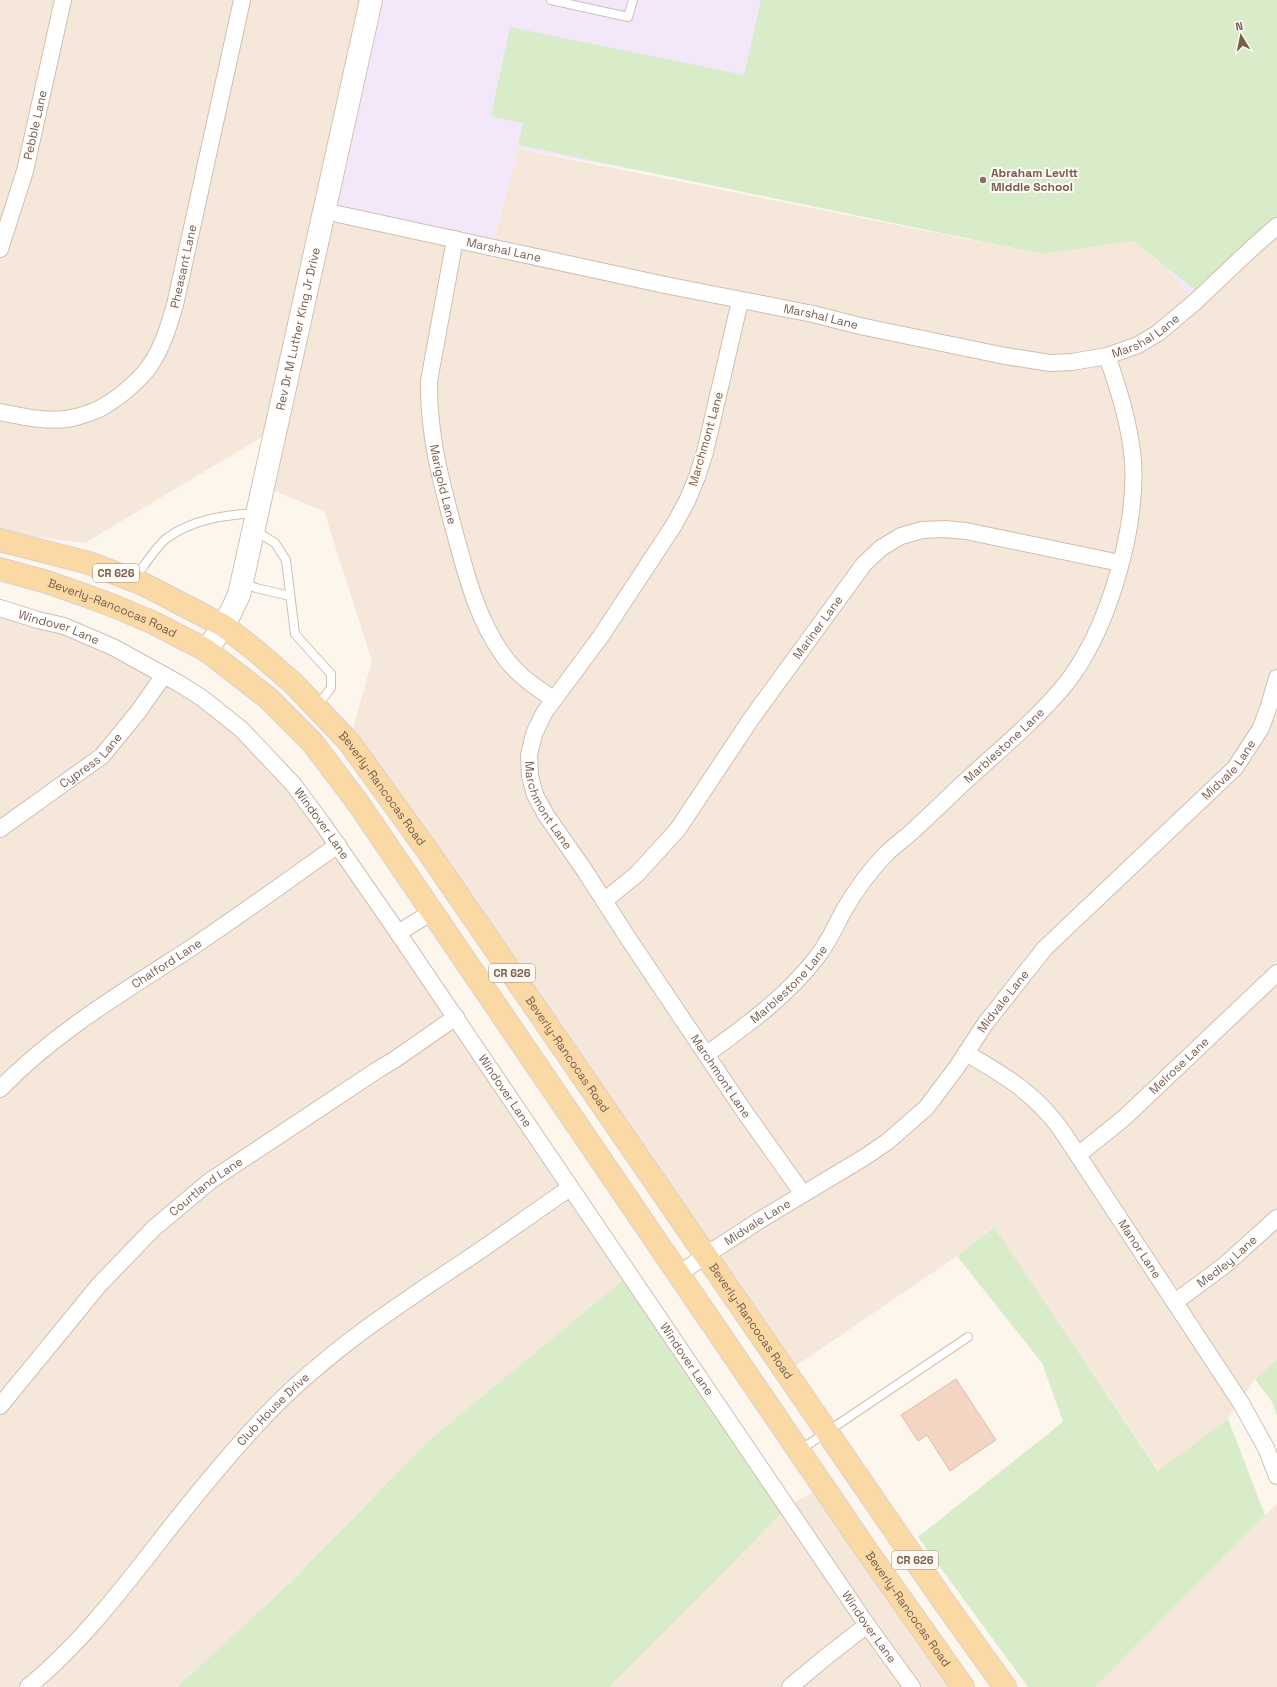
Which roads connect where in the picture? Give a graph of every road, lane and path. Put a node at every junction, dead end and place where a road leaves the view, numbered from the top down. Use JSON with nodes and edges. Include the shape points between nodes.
{"nodes":[{"id":1,"x":63,"y":0,"type":"edge"},
{"id":2,"x":242,"y":0,"type":"edge"},
{"id":3,"x":371,"y":0,"type":"edge"},
{"id":4,"x":551,"y":0,"type":"edge"},
{"id":5,"x":633,"y":0,"type":"edge"},
{"id":6,"x":324,"y":211,"type":"junction"},
{"id":7,"x":1277,"y":226,"type":"edge"},
{"id":8,"x":455,"y":239,"type":"junction"},
{"id":9,"x":0,"y":248,"type":"edge"},
{"id":10,"x":740,"y":301,"type":"junction"},
{"id":11,"x":1107,"y":356,"type":"junction"},
{"id":12,"x":0,"y":412,"type":"edge"},
{"id":13,"x":255,"y":521,"type":"junction"},
{"id":14,"x":0,"y":540,"type":"edge"},
{"id":15,"x":1120,"y":563,"type":"junction"},
{"id":16,"x":0,"y":569,"type":"edge"},
{"id":17,"x":133,"y":580,"type":"junction"},
{"id":18,"x":242,"y":582,"type":"junction"},
{"id":19,"x":290,"y":596,"type":"junction"},
{"id":20,"x":0,"y":608,"type":"edge"},
{"id":21,"x":224,"y":626,"type":"junction"},
{"id":22,"x":206,"y":650,"type":"junction"},
{"id":23,"x":164,"y":675,"type":"junction"},
{"id":24,"x":1277,"y":678,"type":"edge"},
{"id":25,"x":552,"y":699,"type":"junction"},
{"id":26,"x":316,"y":708,"type":"junction"},
{"id":27,"x":0,"y":829,"type":"edge"},
{"id":28,"x":338,"y":845,"type":"junction"},
{"id":29,"x":604,"y":901,"type":"junction"},
{"id":30,"x":432,"y":912,"type":"junction"},
{"id":31,"x":398,"y":933,"type":"junction"},
{"id":32,"x":1277,"y":973,"type":"edge"},
{"id":33,"x":456,"y":1017,"type":"junction"},
{"id":34,"x":545,"y":1021,"type":"junction"},
{"id":35,"x":966,"y":1053,"type":"junction"},
{"id":36,"x":707,"y":1054,"type":"junction"},
{"id":37,"x":0,"y":1089,"type":"edge"},
{"id":38,"x":1078,"y":1155,"type":"junction"},
{"id":39,"x":570,"y":1188,"type":"junction"},
{"id":40,"x":803,"y":1194,"type":"junction"},
{"id":41,"x":1277,"y":1218,"type":"edge"},
{"id":42,"x":706,"y":1255,"type":"junction"},
{"id":43,"x":679,"y":1274,"type":"junction"},
{"id":44,"x":1175,"y":1302,"type":"junction"},
{"id":45,"x":968,"y":1336,"type":"dead end"},
{"id":46,"x":0,"y":1406,"type":"edge"},
{"id":47,"x":827,"y":1432,"type":"junction"},
{"id":48,"x":799,"y":1450,"type":"junction"},
{"id":49,"x":1277,"y":1476,"type":"edge"},
{"id":50,"x":868,"y":1625,"type":"junction"},
{"id":51,"x":28,"y":1687,"type":"edge"},
{"id":52,"x":790,"y":1687,"type":"edge"},
{"id":53,"x":912,"y":1687,"type":"edge"},
{"id":54,"x":963,"y":1687,"type":"edge"},
{"id":55,"x":1005,"y":1687,"type":"edge"}],
"edges":[{"from":1,"to":9,"type":"street","name":"Pebble Lane","via":[[27,164]]},
{"from":2,"to":12,"type":"street","name":"Pheasant Lane","via":[[174,304],[161,346],[151,365],[108,404],[66,419],[44,419]]},
{"from":3,"to":6,"type":"street","name":"Rev Dr M Luther King Jr Drive"},
{"from":4,"to":5,"type":"lane","via":[[628,17]]},
{"from":6,"to":8,"type":"street","name":"Marshal Lane"},
{"from":6,"to":13,"type":"street","name":"Rev Dr M Luther King Jr Drive"},
{"from":7,"to":11,"type":"street","name":"Marshal Lane","via":[[1196,302],[1158,333],[1138,345]]},
{"from":8,"to":10,"type":"street","name":"Marshal Lane"},
{"from":8,"to":25,"type":"street","name":"Marigold Lane","via":[[429,381],[428,404],[440,474],[465,567],[485,625],[514,669]]},
{"from":10,"to":11,"type":"street","name":"Marshal Lane","via":[[813,314],[1027,361],[1072,362]]},
{"from":10,"to":25,"type":"street","name":"Marchmont Lane","via":[[705,452],[687,501],[601,636]]},
{"from":11,"to":15,"type":"street","name":"Marblestone Lane","via":[[1126,420],[1132,460],[1131,504]]},
{"from":13,"to":17,"type":"lane","via":[[232,514],[197,522],[166,538]]},
{"from":13,"to":18,"type":"street","name":"Rev Dr M Luther King Jr Drive"},
{"from":13,"to":19,"type":"lane","via":[[286,560]]},
{"from":14,"to":17,"type":"main road","name":"Beverly-Rancocas Road","number":"CR 626","via":[[89,563]]},
{"from":15,"to":29,"type":"street","name":"Mariner Lane","via":[[966,531],[944,529],[922,530],[900,536],[881,548],[864,564],[836,601],[751,719],[678,828],[637,874]]},
{"from":15,"to":36,"type":"street","name":"Marblestone Lane","via":[[1092,642],[1064,686],[1027,726],[887,852],[855,891],[818,956],[802,974],[735,1034]]},
{"from":16,"to":22,"type":"main road","name":"Beverly-Rancocas Road","number":"CR 626","via":[[47,582],[154,622]]},
{"from":17,"to":21,"type":"main road","name":"Beverly-Rancocas Road","number":"CR 626"},
{"from":18,"to":19,"type":"lane"},
{"from":18,"to":21,"type":"street","name":"Rev Dr M Luther King Jr Drive","via":[[239,595]]},
{"from":19,"to":26,"type":"lane","via":[[295,634],[331,674],[331,688]]},
{"from":20,"to":23,"type":"street","name":"Windover Lane","via":[[64,626],[113,647]]},
{"from":21,"to":22,"type":"street","name":"Rev Dr M Luther King Jr Drive"},
{"from":21,"to":26,"type":"main road","name":"Beverly-Rancocas Road","number":"CR 626","via":[[293,683]]},
{"from":22,"to":30,"type":"main road","name":"Beverly-Rancocas Road","number":"CR 626","via":[[268,698],[312,742],[358,803]]},
{"from":23,"to":27,"type":"street","name":"Cypress Lane","via":[[102,756]]},
{"from":23,"to":28,"type":"street","name":"Windover Lane","via":[[202,698],[241,729],[293,784]]},
{"from":24,"to":35,"type":"street","name":"Midvale Lane","via":[[1261,728],[1235,768],[1045,948],[985,1024]]},
{"from":25,"to":29,"type":"street","name":"Marchmont Lane","via":[[534,734],[529,755],[530,776],[535,795],[546,815]]},
{"from":26,"to":34,"type":"main road","name":"Beverly-Rancocas Road","number":"CR 626","via":[[349,742]]},
{"from":28,"to":31,"type":"street","name":"Windover Lane"},
{"from":28,"to":37,"type":"street","name":"Chalford Lane","via":[[264,899],[91,1013],[41,1052]]},
{"from":29,"to":36,"type":"street","name":"Marchmont Lane"},
{"from":30,"to":31,"type":"street"},
{"from":30,"to":34,"type":"main road","via":[[447,917],[460,929],[508,1001],[524,1014]]},
{"from":30,"to":43,"type":"main road","name":"Beverly-Rancocas Road","number":"CR 626"},
{"from":31,"to":33,"type":"street","name":"Windover Lane"},
{"from":32,"to":38,"type":"street","name":"Melrose Lane","via":[[1124,1118]]},
{"from":33,"to":39,"type":"street","name":"Windover Lane"},
{"from":33,"to":46,"type":"street","name":"Courtland Lane","via":[[216,1177],[172,1212],[112,1270]]},
{"from":34,"to":42,"type":"main road","name":"Beverly-Rancocas Road","number":"CR 626"},
{"from":35,"to":38,"type":"street","name":"Manor Lane","via":[[995,1069],[1035,1099],[1060,1128]]},
{"from":35,"to":40,"type":"street","name":"Midvale Lane","via":[[926,1108],[887,1142]]},
{"from":36,"to":40,"type":"street","name":"Marchmont Lane"},
{"from":38,"to":44,"type":"street","name":"Manor Lane"},
{"from":39,"to":50,"type":"street","name":"Windover Lane"},
{"from":39,"to":51,"type":"street","name":"Club House Drive","via":[[368,1327],[285,1396],[210,1478],[101,1615],[60,1659]]},
{"from":40,"to":42,"type":"street","name":"Midvale Lane"},
{"from":41,"to":44,"type":"street","name":"Medley Lane","via":[[1225,1265]]},
{"from":42,"to":43,"type":"street","name":"Midvale Lane"},
{"from":42,"to":47,"type":"main road","name":"Beverly-Rancocas Road","number":"CR 626"},
{"from":43,"to":48,"type":"main road","name":"Beverly-Rancocas Road","number":"CR 626"},
{"from":44,"to":49,"type":"street","name":"Manor Lane","via":[[1255,1425]]},
{"from":45,"to":47,"type":"lane"},
{"from":47,"to":48,"type":"lane"},
{"from":47,"to":55,"type":"main road","name":"Beverly-Rancocas Road","number":"CR 626"},
{"from":48,"to":54,"type":"main road","name":"Beverly-Rancocas Road","number":"CR 626"},
{"from":50,"to":52,"type":"street"},
{"from":50,"to":53,"type":"street","name":"Windover Lane"}]}
